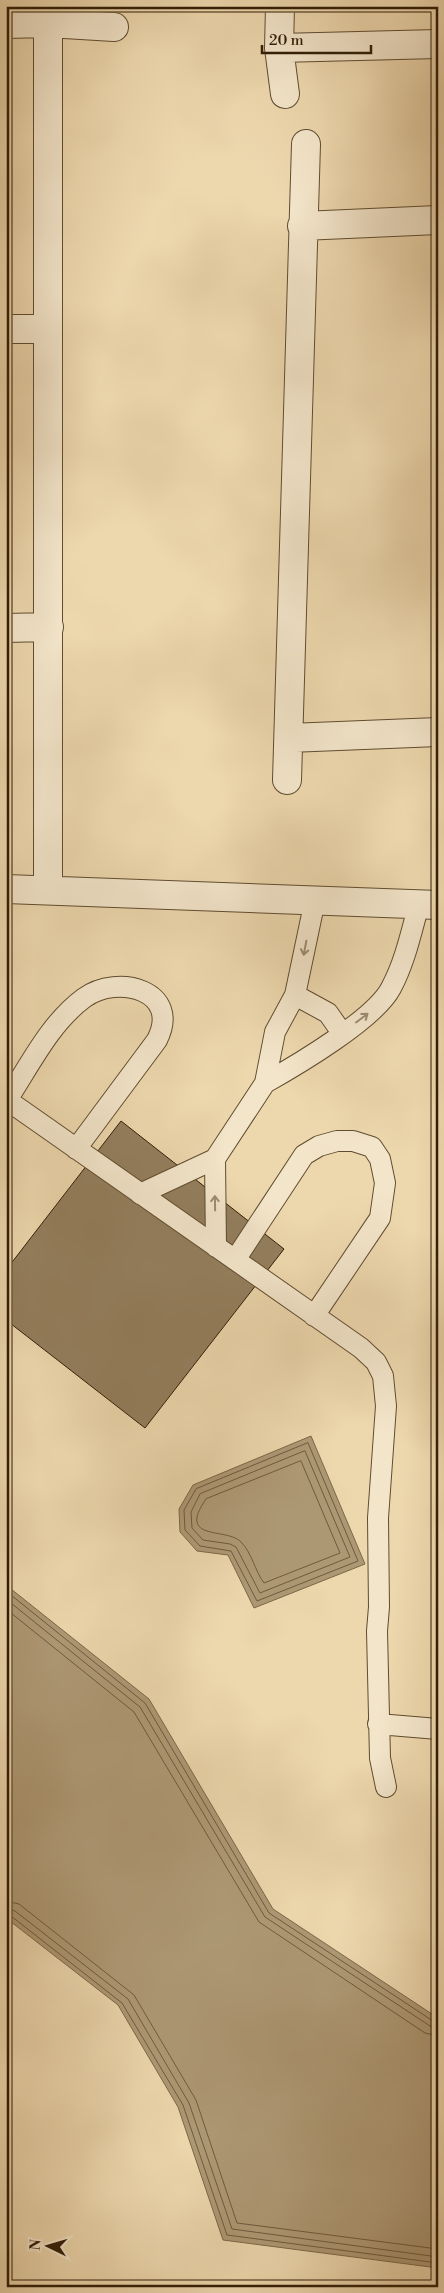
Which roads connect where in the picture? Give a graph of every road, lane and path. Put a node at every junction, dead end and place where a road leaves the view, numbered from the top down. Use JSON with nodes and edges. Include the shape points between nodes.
{"nodes":[{"id":1,"x":280,"y":6,"type":"edge"},
{"id":2,"x":48,"y":23,"type":"junction"},
{"id":3,"x":6,"y":24,"type":"edge"},
{"id":4,"x":114,"y":27,"type":"dead end"},
{"id":5,"x":438,"y":44,"type":"edge"},
{"id":6,"x":279,"y":48,"type":"junction"},
{"id":7,"x":285,"y":94,"type":"dead end"},
{"id":8,"x":306,"y":144,"type":"dead end"},
{"id":9,"x":438,"y":220,"type":"edge"},
{"id":10,"x":302,"y":226,"type":"junction"},
{"id":11,"x":6,"y":329,"type":"edge"},
{"id":12,"x":48,"y":329,"type":"junction"},
{"id":13,"x":49,"y":627,"type":"junction"},
{"id":14,"x":6,"y":628,"type":"edge"},
{"id":15,"x":438,"y":732,"type":"edge"},
{"id":16,"x":289,"y":738,"type":"junction"},
{"id":17,"x":287,"y":780,"type":"dead end"},
{"id":18,"x":6,"y":889,"type":"edge"},
{"id":19,"x":48,"y":889,"type":"junction"},
{"id":20,"x":315,"y":900,"type":"junction"},
{"id":21,"x":428,"y":905,"type":"edge"},
{"id":22,"x":295,"y":996,"type":"junction"},
{"id":23,"x":342,"y":1033,"type":"junction"},
{"id":24,"x":265,"y":1083,"type":"junction"},
{"id":25,"x":76,"y":1149,"type":"junction"},
{"id":26,"x":214,"y":1159,"type":"junction"},
{"id":27,"x":140,"y":1194,"type":"junction"},
{"id":28,"x":216,"y":1247,"type":"junction"},
{"id":29,"x":235,"y":1260,"type":"junction"},
{"id":30,"x":314,"y":1316,"type":"junction"},
{"id":31,"x":378,"y":1724,"type":"junction"},
{"id":32,"x":438,"y":1729,"type":"edge"},
{"id":33,"x":386,"y":1786,"type":"dead end"}],
"edges":[{"from":1,"to":6,"type":"street"},
{"from":2,"to":3,"type":"street"},
{"from":2,"to":4,"type":"street"},
{"from":2,"to":12,"type":"street"},
{"from":5,"to":6,"type":"street"},
{"from":6,"to":7,"type":"street"},
{"from":8,"to":10,"type":"street"},
{"from":9,"to":10,"type":"street"},
{"from":10,"to":16,"type":"street"},
{"from":11,"to":12,"type":"street"},
{"from":12,"to":13,"type":"street"},
{"from":13,"to":14,"type":"street"},
{"from":13,"to":19,"type":"street"},
{"from":15,"to":16,"type":"street"},
{"from":16,"to":17,"type":"street"},
{"from":18,"to":19,"type":"street"},
{"from":19,"to":20,"type":"street"},
{"from":20,"to":21,"type":"street"},
{"from":20,"to":22,"type":"lane","one_way":true},
{"from":23,"to":21,"type":"lane","one_way":true,"via":[[369,1013],[390,991]]},
{"from":22,"to":23,"type":"lane","via":[[328,1013]]},
{"from":22,"to":24,"type":"lane","via":[[275,1032]]},
{"from":23,"to":24,"type":"lane","via":[[309,1058]]},
{"from":24,"to":26,"type":"lane"},
{"from":25,"to":25,"type":"lane","via":[[162,1030],[164,1016],[160,1003],[147,993],[126,986],[102,988],[86,996],[63,1015],[7,1100]]},
{"from":25,"to":27,"type":"lane"},
{"from":26,"to":27,"type":"lane"},
{"from":28,"to":26,"type":"lane","one_way":true},
{"from":27,"to":28,"type":"lane"},
{"from":28,"to":29,"type":"lane"},
{"from":29,"to":30,"type":"lane"},
{"from":29,"to":30,"type":"lane","via":[[304,1155],[337,1141],[353,1141],[372,1147],[380,1159],[385,1183],[380,1218]]},
{"from":30,"to":31,"type":"lane","via":[[361,1348],[376,1362],[383,1376],[386,1406],[378,1518]]},
{"from":31,"to":32,"type":"lane"},
{"from":31,"to":33,"type":"lane"}]}
